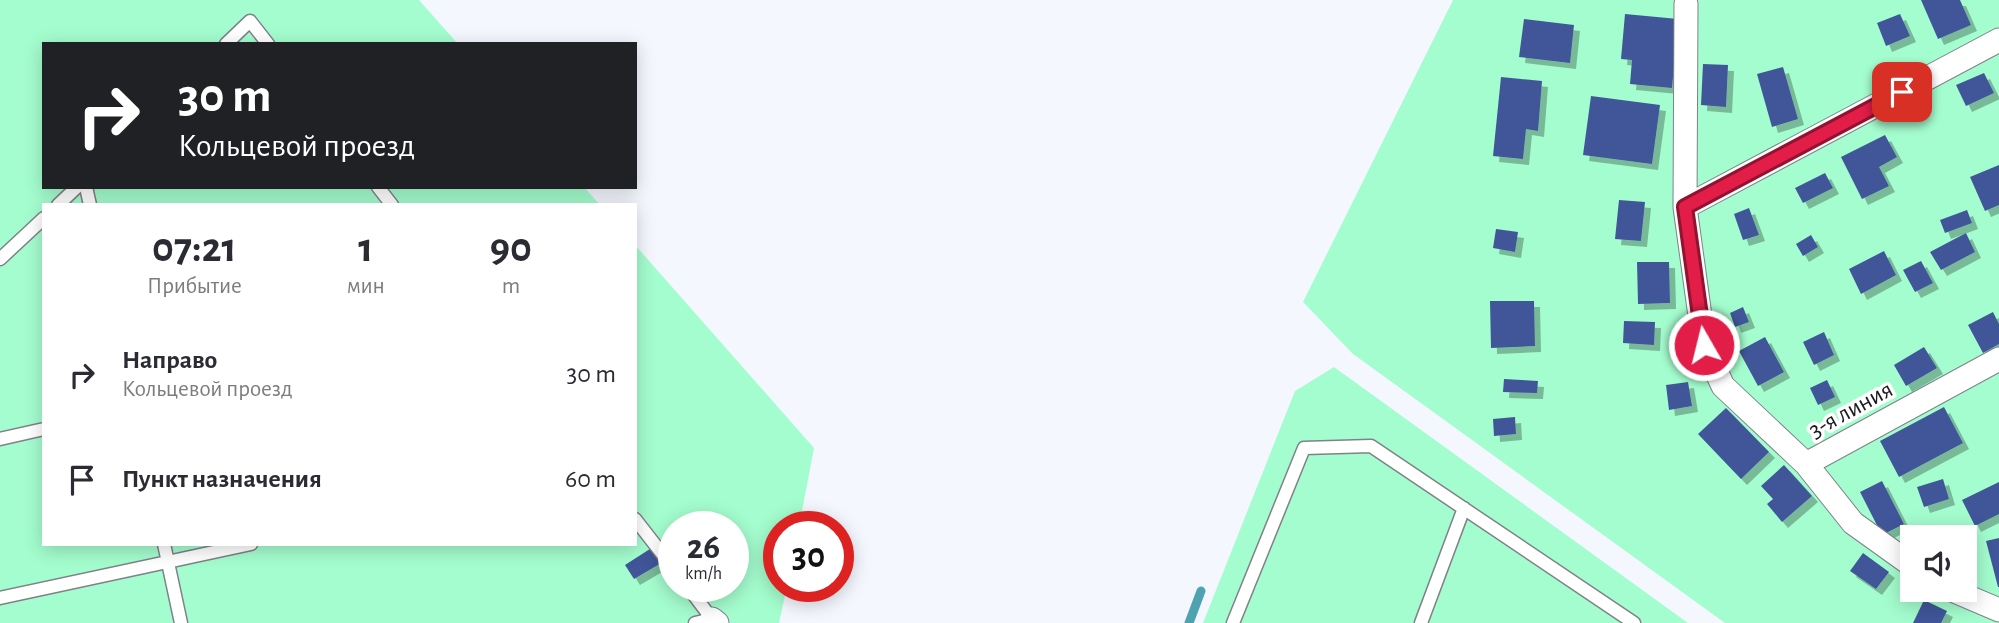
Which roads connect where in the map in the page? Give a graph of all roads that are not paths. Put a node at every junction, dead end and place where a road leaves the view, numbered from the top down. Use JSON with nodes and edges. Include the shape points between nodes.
{"nodes":[{"id":1,"x":1686,"y":4,"type":"dead end"},
{"id":2,"x":1999,"y":40,"type":"edge"},
{"id":3,"x":228,"y":42,"type":"edge"},
{"id":4,"x":266,"y":42,"type":"edge"},
{"id":5,"x":75,"y":189,"type":"edge"},
{"id":6,"x":60,"y":203,"type":"edge"},
{"id":7,"x":1685,"y":207,"type":"junction"},
{"id":8,"x":42,"y":220,"type":"edge"},
{"id":9,"x":0,"y":259,"type":"edge"},
{"id":10,"x":1999,"y":359,"type":"edge"},
{"id":11,"x":42,"y":429,"type":"edge"},
{"id":12,"x":0,"y":439,"type":"edge"},
{"id":13,"x":1805,"y":464,"type":"junction"},
{"id":14,"x":1464,"y":508,"type":"junction"},
{"id":15,"x":637,"y":522,"type":"edge"},
{"id":16,"x":164,"y":546,"type":"edge"},
{"id":17,"x":242,"y":546,"type":"edge"},
{"id":18,"x":658,"y":548,"type":"edge"},
{"id":19,"x":1900,"y":557,"type":"edge"},
{"id":20,"x":168,"y":563,"type":"junction"},
{"id":21,"x":0,"y":598,"type":"edge"},
{"id":22,"x":697,"y":602,"type":"edge"},
{"id":23,"x":1977,"y":602,"type":"edge"},
{"id":24,"x":1999,"y":610,"type":"edge"},
{"id":25,"x":709,"y":622,"type":"edge"},
{"id":26,"x":181,"y":623,"type":"edge"},
{"id":27,"x":1233,"y":623,"type":"edge"},
{"id":28,"x":1421,"y":623,"type":"edge"},
{"id":29,"x":1634,"y":623,"type":"edge"}],
"edges":[{"from":1,"to":7,"type":"street","name":"3-я линия"},
{"from":2,"to":7,"type":"street"},
{"from":3,"to":4,"type":"lane","via":[[250,21]]},
{"from":5,"to":6,"type":"lane"},
{"from":7,"to":13,"type":"street","name":"3-я линия","via":[[1704,345],[1723,386]]},
{"from":8,"to":9,"type":"lane"},
{"from":10,"to":13,"type":"street","name":"3-я линия"},
{"from":11,"to":12,"type":"lane"},
{"from":13,"to":19,"type":"street","via":[[1853,523]]},
{"from":14,"to":27,"type":"lane","via":[[1371,446],[1304,448]]},
{"from":14,"to":28,"type":"lane"},
{"from":14,"to":29,"type":"lane"},
{"from":15,"to":18,"type":"lane"},
{"from":16,"to":20,"type":"lane"},
{"from":17,"to":20,"type":"lane"},
{"from":20,"to":21,"type":"lane"},
{"from":20,"to":26,"type":"lane"},
{"from":22,"to":25,"type":"lane"},
{"from":23,"to":24,"type":"street"}]}
